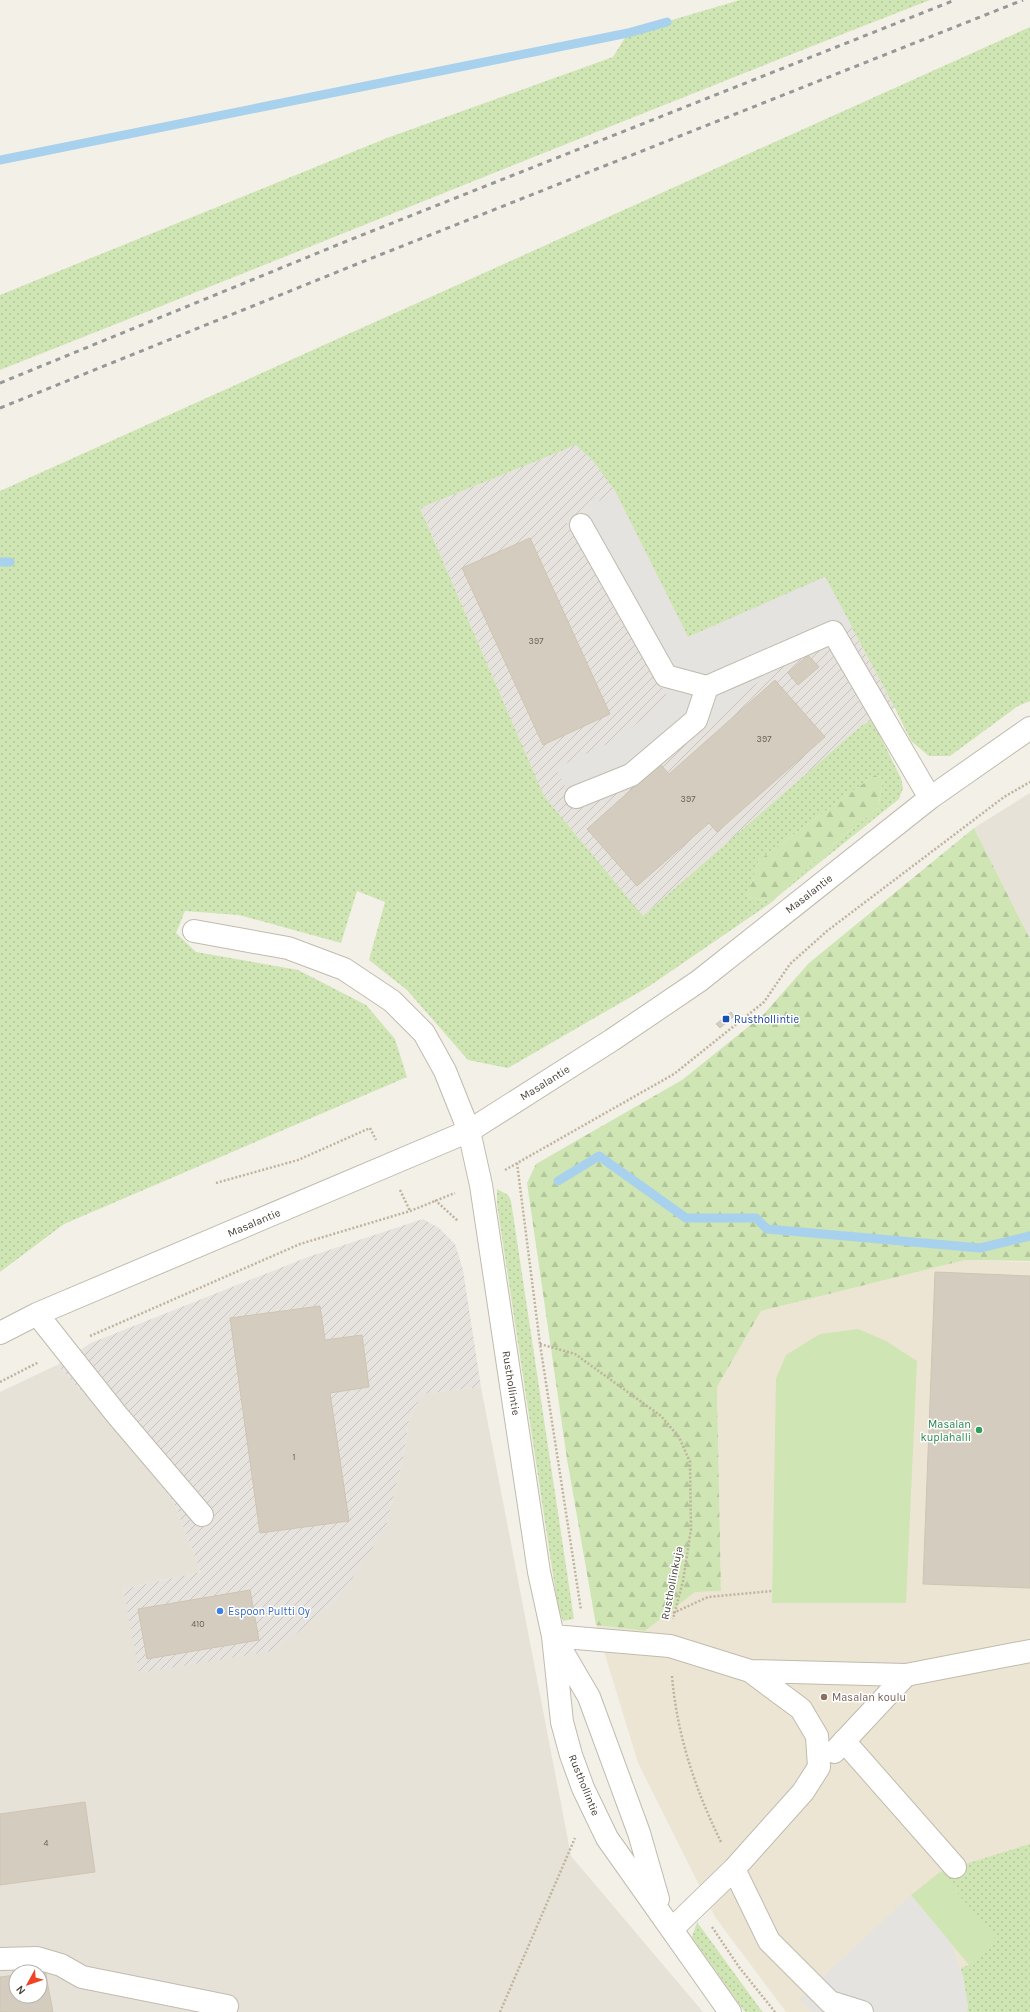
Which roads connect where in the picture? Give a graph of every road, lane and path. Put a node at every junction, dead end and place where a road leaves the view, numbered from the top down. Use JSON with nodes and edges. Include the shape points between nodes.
{"nodes":[{"id":1,"x":581,"y":525,"type":"dead end"},
{"id":2,"x":707,"y":687,"type":"junction"},
{"id":3,"x":1030,"y":728,"type":"edge"},
{"id":4,"x":1030,"y":782,"type":"edge"},
{"id":5,"x":576,"y":797,"type":"dead end"},
{"id":6,"x":930,"y":798,"type":"junction"},
{"id":7,"x":194,"y":931,"type":"dead end"},
{"id":8,"x":469,"y":1131,"type":"junction"},
{"id":9,"x":517,"y":1164,"type":"junction"},
{"id":10,"x":501,"y":1173,"type":"dead end"},
{"id":11,"x":435,"y":1200,"type":"dead end"},
{"id":12,"x":37,"y":1314,"type":"junction"},
{"id":13,"x":0,"y":1333,"type":"edge"},
{"id":14,"x":540,"y":1344,"type":"junction"},
{"id":15,"x":65,"y":1349,"type":"junction"},
{"id":16,"x":0,"y":1382,"type":"edge"},
{"id":17,"x":202,"y":1515,"type":"dead end"},
{"id":18,"x":772,"y":1591,"type":"dead end"},
{"id":19,"x":673,"y":1613,"type":"junction"},
{"id":20,"x":553,"y":1636,"type":"junction"},
{"id":21,"x":588,"y":1640,"type":"junction"},
{"id":22,"x":670,"y":1646,"type":"junction"},
{"id":23,"x":1030,"y":1652,"type":"edge"},
{"id":24,"x":750,"y":1671,"type":"junction"},
{"id":25,"x":906,"y":1675,"type":"junction"},
{"id":26,"x":844,"y":1741,"type":"junction"},
{"id":27,"x":819,"y":1767,"type":"junction"},
{"id":28,"x":577,"y":1833,"type":"dead end"},
{"id":29,"x":955,"y":1867,"type":"dead end"},
{"id":30,"x":734,"y":1869,"type":"junction"},
{"id":31,"x":667,"y":1922,"type":"junction"},
{"id":32,"x":0,"y":1959,"type":"edge"},
{"id":33,"x":227,"y":2006,"type":"dead end"},
{"id":34,"x":500,"y":2012,"type":"edge"},
{"id":35,"x":730,"y":2012,"type":"edge"},
{"id":36,"x":862,"y":2012,"type":"edge"}],
"edges":[{"from":1,"to":2,"type":"street","via":[[666,676]]},
{"from":2,"to":5,"type":"street","via":[[696,720],[631,775]]},
{"from":2,"to":6,"type":"street","via":[[833,632]]},
{"from":3,"to":6,"type":"street","name":"Masalantie"},
{"from":4,"to":9,"type":"path","via":[[1004,798],[828,931],[790,964],[764,1002],[674,1074]]},
{"from":6,"to":8,"type":"street","name":"Masalantie","via":[[699,981]]},
{"from":7,"to":8,"type":"street","name":"Rusthollintie","via":[[288,948],[344,969],[392,1000],[424,1033],[445,1071]]},
{"from":8,"to":12,"type":"street","name":"Masalantie"},
{"from":8,"to":20,"type":"street","name":"Rusthollintie","via":[[481,1185],[539,1572]]},
{"from":9,"to":10,"type":"path"},
{"from":9,"to":14,"type":"path"},
{"from":11,"to":15,"type":"path","via":[[410,1211],[300,1244],[107,1327]]},
{"from":12,"to":13,"type":"street","name":"Masalantie"},
{"from":12,"to":15,"type":"street"},
{"from":14,"to":19,"type":"path","name":"Rusthollinkuja","via":[[575,1354],[661,1416],[679,1437],[690,1462],[691,1529],[683,1580]]},
{"from":14,"to":21,"type":"path"},
{"from":15,"to":16,"type":"path"},
{"from":15,"to":17,"type":"street"},
{"from":18,"to":19,"type":"path","via":[[708,1597]]},
{"from":19,"to":22,"type":"path","name":"Rusthollinkuja"},
{"from":20,"to":21,"type":"street"},
{"from":20,"to":31,"type":"street","name":"Rusthollintie","via":[[589,1697]]},
{"from":20,"to":31,"type":"street","name":"Rusthollintie","via":[[562,1722],[583,1788],[607,1838]]},
{"from":21,"to":22,"type":"street"},
{"from":22,"to":24,"type":"street"},
{"from":22,"to":30,"type":"path","name":"Rusthollinkuja","via":[[675,1705],[688,1763],[704,1807]]},
{"from":23,"to":25,"type":"street"},
{"from":24,"to":25,"type":"street"},
{"from":24,"to":27,"type":"street","via":[[801,1709],[817,1736]]},
{"from":25,"to":26,"type":"street"},
{"from":26,"to":27,"type":"street"},
{"from":26,"to":29,"type":"street"},
{"from":27,"to":30,"type":"street","via":[[803,1792]]},
{"from":28,"to":34,"type":"path"},
{"from":30,"to":31,"type":"street"},
{"from":30,"to":36,"type":"street","via":[[769,1941],[830,2002]]},
{"from":31,"to":35,"type":"street","name":"Rusthollintie"},
{"from":32,"to":33,"type":"street","via":[[37,1958],[61,1965],[82,1977]]}]}
